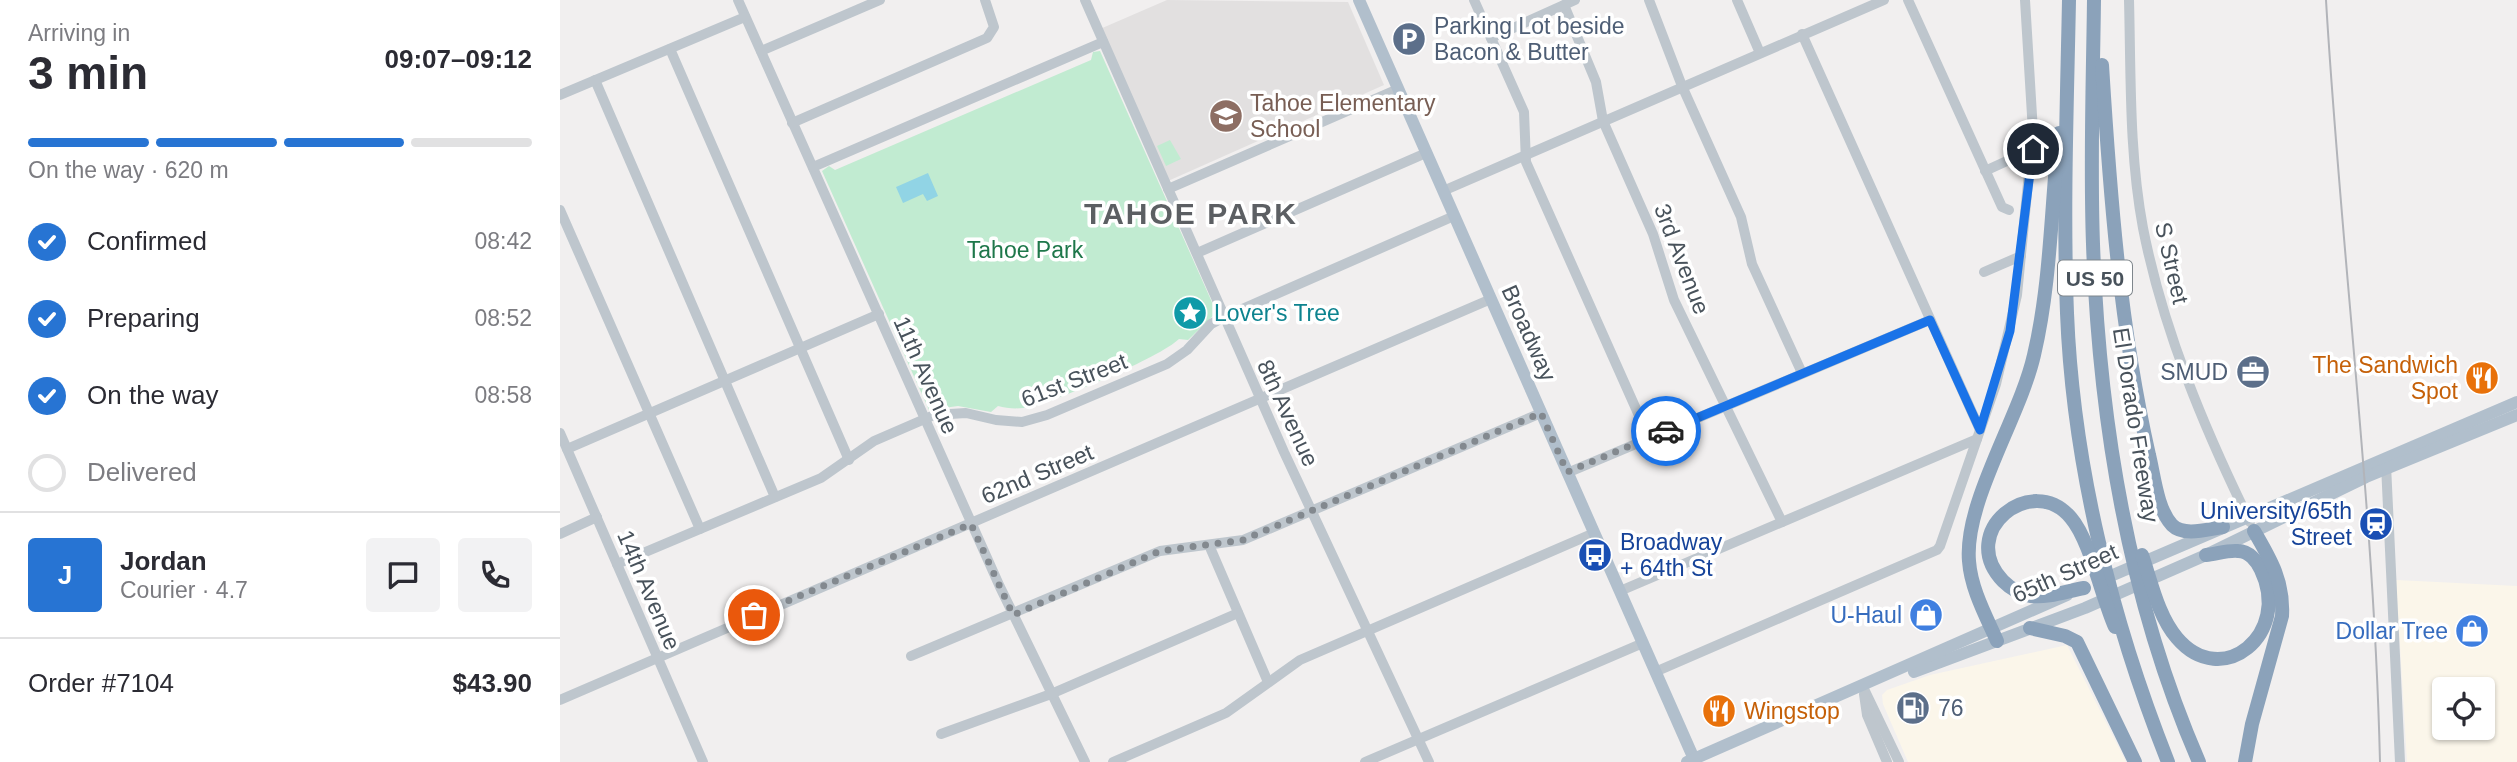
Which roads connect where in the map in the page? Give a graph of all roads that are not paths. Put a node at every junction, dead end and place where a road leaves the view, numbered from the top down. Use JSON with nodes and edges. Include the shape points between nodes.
{"nodes":[{"id":1,"x":738,"y":0,"type":"edge"},
{"id":2,"x":880,"y":0,"type":"edge"},
{"id":3,"x":985,"y":0,"type":"edge"},
{"id":4,"x":1084,"y":0,"type":"edge"},
{"id":5,"x":1359,"y":0,"type":"edge"},
{"id":6,"x":1474,"y":0,"type":"edge"},
{"id":7,"x":1575,"y":0,"type":"edge"},
{"id":8,"x":1649,"y":0,"type":"edge"},
{"id":9,"x":1737,"y":0,"type":"edge"},
{"id":10,"x":1846,"y":0,"type":"edge"},
{"id":11,"x":1884,"y":0,"type":"edge"},
{"id":12,"x":1908,"y":0,"type":"edge"},
{"id":13,"x":2025,"y":0,"type":"edge"},
{"id":14,"x":2069,"y":0,"type":"edge"},
{"id":15,"x":2096,"y":0,"type":"edge"},
{"id":16,"x":2129,"y":0,"type":"edge"},
{"id":17,"x":1564,"y":5,"type":"junction"},
{"id":18,"x":1852,"y":12,"type":"junction"},
{"id":19,"x":745,"y":17,"type":"junction"},
{"id":20,"x":1802,"y":34,"type":"junction"},
{"id":21,"x":1491,"y":38,"type":"junction"},
{"id":22,"x":1103,"y":42,"type":"junction"},
{"id":23,"x":670,"y":49,"type":"junction"},
{"id":24,"x":761,"y":51,"type":"junction"},
{"id":25,"x":1760,"y":53,"type":"junction"},
{"id":26,"x":595,"y":80,"type":"junction"},
{"id":27,"x":1682,"y":86,"type":"junction"},
{"id":28,"x":1398,"y":89,"type":"junction"},
{"id":29,"x":2068,"y":94,"type":"junction"},
{"id":30,"x":560,"y":95,"type":"edge"},
{"id":31,"x":1603,"y":121,"type":"junction"},
{"id":32,"x":792,"y":123,"type":"junction"},
{"id":33,"x":2033,"y":149,"type":"junction"},
{"id":34,"x":1526,"y":152,"type":"junction"},
{"id":35,"x":1426,"y":153,"type":"junction"},
{"id":36,"x":813,"y":167,"type":"junction"},
{"id":37,"x":1985,"y":171,"type":"junction"},
{"id":38,"x":1168,"y":189,"type":"junction"},
{"id":39,"x":1443,"y":191,"type":"junction"},
{"id":40,"x":560,"y":210,"type":"edge"},
{"id":41,"x":2009,"y":210,"type":"dead end"},
{"id":42,"x":1454,"y":216,"type":"junction"},
{"id":43,"x":1196,"y":253,"type":"junction"},
{"id":44,"x":2021,"y":256,"type":"junction"},
{"id":45,"x":1984,"y":272,"type":"dead end"},
{"id":46,"x":1491,"y":299,"type":"junction"},
{"id":47,"x":879,"y":314,"type":"junction"},
{"id":48,"x":1224,"y":317,"type":"junction"},
{"id":49,"x":1930,"y":320,"type":"junction"},
{"id":50,"x":801,"y":350,"type":"junction"},
{"id":51,"x":1802,"y":373,"type":"junction"},
{"id":52,"x":724,"y":382,"type":"junction"},
{"id":53,"x":1260,"y":400,"type":"junction"},
{"id":54,"x":2517,"y":402,"type":"edge"},
{"id":55,"x":1724,"y":406,"type":"junction"},
{"id":56,"x":650,"y":413,"type":"junction"},
{"id":57,"x":1541,"y":413,"type":"junction"},
{"id":58,"x":2514,"y":417,"type":"edge"},
{"id":59,"x":925,"y":419,"type":"junction"},
{"id":60,"x":560,"y":433,"type":"edge"},
{"id":61,"x":1979,"y":434,"type":"junction"},
{"id":62,"x":1649,"y":438,"type":"junction"},
{"id":63,"x":567,"y":449,"type":"junction"},
{"id":64,"x":849,"y":460,"type":"junction"},
{"id":65,"x":2385,"y":464,"type":"junction"},
{"id":66,"x":1567,"y":472,"type":"junction"},
{"id":67,"x":775,"y":497,"type":"junction"},
{"id":68,"x":1312,"y":510,"type":"junction"},
{"id":69,"x":597,"y":517,"type":"junction"},
{"id":70,"x":1782,"y":522,"type":"junction"},
{"id":71,"x":971,"y":524,"type":"junction"},
{"id":72,"x":2251,"y":525,"type":"junction"},
{"id":73,"x":2223,"y":527,"type":"junction"},
{"id":74,"x":700,"y":529,"type":"junction"},
{"id":75,"x":1594,"y":533,"type":"junction"},
{"id":76,"x":560,"y":534,"type":"edge"},
{"id":77,"x":1209,"y":545,"type":"junction"},
{"id":78,"x":2206,"y":555,"type":"junction"},
{"id":79,"x":617,"y":564,"type":"junction"},
{"id":80,"x":2099,"y":567,"type":"junction"},
{"id":81,"x":2084,"y":588,"type":"junction"},
{"id":82,"x":1620,"y":591,"type":"junction"},
{"id":83,"x":2150,"y":597,"type":"junction"},
{"id":84,"x":1238,"y":613,"type":"junction"},
{"id":85,"x":1013,"y":615,"type":"junction"},
{"id":86,"x":2030,"y":628,"type":"junction"},
{"id":87,"x":1369,"y":630,"type":"junction"},
{"id":88,"x":1994,"y":634,"type":"junction"},
{"id":89,"x":1643,"y":643,"type":"junction"},
{"id":90,"x":911,"y":656,"type":"dead end"},
{"id":91,"x":657,"y":657,"type":"junction"},
{"id":92,"x":1655,"y":672,"type":"junction"},
{"id":93,"x":1268,"y":682,"type":"junction"},
{"id":94,"x":1863,"y":687,"type":"junction"},
{"id":95,"x":1051,"y":694,"type":"junction"},
{"id":96,"x":561,"y":698,"type":"edge"},
{"id":97,"x":941,"y":734,"type":"dead end"},
{"id":98,"x":1418,"y":738,"type":"junction"},
{"id":99,"x":1690,"y":760,"type":"edge"},
{"id":100,"x":703,"y":762,"type":"edge"},
{"id":101,"x":1085,"y":762,"type":"edge"},
{"id":102,"x":1113,"y":762,"type":"edge"},
{"id":103,"x":1365,"y":762,"type":"edge"},
{"id":104,"x":1429,"y":762,"type":"edge"},
{"id":105,"x":1887,"y":762,"type":"edge"},
{"id":106,"x":1899,"y":762,"type":"edge"},
{"id":107,"x":2135,"y":762,"type":"edge"},
{"id":108,"x":2168,"y":762,"type":"edge"},
{"id":109,"x":2199,"y":762,"type":"edge"},
{"id":110,"x":2245,"y":762,"type":"edge"},
{"id":111,"x":2400,"y":762,"type":"edge"}],
"edges":[{"from":1,"to":19,"type":"street","name":"11th Avenue"},
{"from":2,"to":24,"type":"street"},
{"from":3,"to":32,"type":"street","via":[[993,22],[989,36]]},
{"from":4,"to":22,"type":"street","name":"8th Avenue"},
{"from":5,"to":28,"type":"main road","name":"Broadway"},
{"from":6,"to":21,"type":"street"},
{"from":7,"to":17,"type":"street"},
{"from":8,"to":27,"type":"street"},
{"from":9,"to":25,"type":"street"},
{"from":10,"to":18,"type":"street"},
{"from":11,"to":18,"type":"street"},
{"from":12,"to":37,"type":"street"},
{"from":13,"to":33,"type":"street"},
{"from":14,"to":29,"type":"highway","number":"US 50"},
{"from":15,"to":73,"type":"highway","via":[[2127,334],[2155,481],[2175,527],[2188,531]]},
{"from":15,"to":83,"type":"highway","name":"El Dorado Freeway","number":"US 50","via":[[2093,245],[2097,326],[2119,487]]},
{"from":16,"to":72,"type":"street","name":"S Street","via":[[2137,184],[2155,281],[2188,383]]},
{"from":17,"to":21,"type":"street"},
{"from":17,"to":31,"type":"street","name":"3rd Avenue","via":[[1597,82]]},
{"from":18,"to":20,"type":"street"},
{"from":19,"to":23,"type":"street"},
{"from":19,"to":24,"type":"street","name":"11th Avenue"},
{"from":20,"to":25,"type":"street"},
{"from":20,"to":49,"type":"street"},
{"from":21,"to":34,"type":"street","via":[[1524,112]]},
{"from":22,"to":36,"type":"street"},
{"from":22,"to":38,"type":"street","name":"8th Avenue"},
{"from":23,"to":26,"type":"street"},
{"from":23,"to":50,"type":"street"},
{"from":24,"to":32,"type":"street","name":"11th Avenue"},
{"from":25,"to":27,"type":"street"},
{"from":26,"to":30,"type":"street"},
{"from":26,"to":52,"type":"street"},
{"from":27,"to":31,"type":"street"},
{"from":27,"to":51,"type":"street","via":[[1741,217],[1752,264]]},
{"from":28,"to":35,"type":"main road","name":"Broadway"},
{"from":28,"to":38,"type":"street"},
{"from":29,"to":80,"type":"highway","number":"US 50","via":[[2067,315]]},
{"from":29,"to":88,"type":"highway","via":[[2061,116],[2034,356],[1969,538],[1974,585]]},
{"from":31,"to":34,"type":"street"},
{"from":31,"to":55,"type":"street","name":"3rd Avenue","via":[[1653,234],[1674,300]]},
{"from":32,"to":36,"type":"street","name":"11th Avenue"},
{"from":33,"to":37,"type":"street"},
{"from":33,"to":44,"type":"street"},
{"from":34,"to":39,"type":"street"},
{"from":34,"to":62,"type":"street","via":[[1526,162]]},
{"from":35,"to":39,"type":"main road","name":"Broadway"},
{"from":35,"to":43,"type":"street"},
{"from":36,"to":47,"type":"street","name":"11th Avenue"},
{"from":37,"to":41,"type":"street","via":[[2003,207]]},
{"from":38,"to":43,"type":"street","name":"8th Avenue"},
{"from":39,"to":42,"type":"main road","name":"Broadway"},
{"from":40,"to":56,"type":"street"},
{"from":42,"to":46,"type":"main road","name":"Broadway"},
{"from":42,"to":48,"type":"street","name":"61st Street"},
{"from":43,"to":48,"type":"street","name":"8th Avenue"},
{"from":44,"to":45,"type":"street"},
{"from":44,"to":61,"type":"street","via":[[2010,331]]},
{"from":46,"to":53,"type":"street","name":"62nd Street"},
{"from":46,"to":57,"type":"main road","name":"Broadway"},
{"from":47,"to":50,"type":"street"},
{"from":47,"to":59,"type":"street","name":"11th Avenue"},
{"from":48,"to":53,"type":"street","name":"8th Avenue"},
{"from":48,"to":59,"type":"street","name":"61st Street","via":[[1167,364],[1040,418],[1007,422],[959,412]]},
{"from":49,"to":51,"type":"street"},
{"from":49,"to":61,"type":"street"},
{"from":50,"to":52,"type":"street"},
{"from":50,"to":64,"type":"street"},
{"from":51,"to":55,"type":"street"},
{"from":52,"to":56,"type":"street"},
{"from":52,"to":67,"type":"street"},
{"from":53,"to":68,"type":"street","name":"8th Avenue"},
{"from":53,"to":71,"type":"street","name":"62nd Street"},
{"from":54,"to":65,"type":"main road","name":"65th Street"},
{"from":55,"to":62,"type":"street"},
{"from":55,"to":70,"type":"street","name":"3rd Avenue"},
{"from":56,"to":63,"type":"street"},
{"from":56,"to":74,"type":"street"},
{"from":57,"to":66,"type":"main road","name":"Broadway"},
{"from":57,"to":68,"type":"street"},
{"from":58,"to":65,"type":"main road","name":"65th Street"},
{"from":59,"to":64,"type":"street","name":"61st Street","via":[[874,441]]},
{"from":59,"to":71,"type":"street","name":"11th Avenue"},
{"from":60,"to":63,"type":"street","name":"14th Avenue"},
{"from":61,"to":70,"type":"street"},
{"from":61,"to":92,"type":"street","via":[[1937,550]]},
{"from":62,"to":66,"type":"street"},
{"from":63,"to":69,"type":"street","name":"14th Avenue"},
{"from":64,"to":67,"type":"street","name":"61st Street","via":[[829,474]]},
{"from":65,"to":72,"type":"main road","name":"65th Street","via":[[2299,508]]},
{"from":65,"to":111,"type":"street"},
{"from":66,"to":75,"type":"main road","name":"Broadway"},
{"from":67,"to":74,"type":"street","name":"61st Street"},
{"from":68,"to":77,"type":"street","via":[[1243,540]]},
{"from":68,"to":87,"type":"street","name":"8th Avenue"},
{"from":69,"to":76,"type":"street"},
{"from":69,"to":79,"type":"street","name":"14th Avenue"},
{"from":70,"to":82,"type":"street"},
{"from":71,"to":85,"type":"street","name":"11th Avenue"},
{"from":71,"to":91,"type":"street","name":"62nd Street"},
{"from":72,"to":73,"type":"main road","name":"65th Street"},
{"from":72,"to":78,"type":"main road","name":"65th Street"},
{"from":72,"to":110,"type":"highway","via":[[2280,581],[2283,607]]},
{"from":73,"to":81,"type":"main road","name":"65th Street"},
{"from":74,"to":79,"type":"street","name":"61st Street"},
{"from":75,"to":82,"type":"main road","name":"Broadway"},
{"from":75,"to":87,"type":"street"},
{"from":77,"to":84,"type":"street"},
{"from":77,"to":85,"type":"street","via":[[1160,551]]},
{"from":78,"to":83,"type":"highway","via":[[2246,553],[2258,564],[2269,587],[2265,626],[2245,651],[2223,657],[2193,651],[2173,632]]},
{"from":78,"to":86,"type":"main road","name":"65th Street"},
{"from":79,"to":91,"type":"street","name":"14th Avenue"},
{"from":80,"to":81,"type":"highway","via":[[2078,527],[2067,513],[2051,504],[2016,506],[2001,516],[1990,533],[1990,562],[2015,591],[2036,596]]},
{"from":80,"to":108,"type":"highway","number":"US 50"},
{"from":81,"to":88,"type":"main road","name":"65th Street"},
{"from":82,"to":89,"type":"main road","name":"Broadway"},
{"from":83,"to":109,"type":"highway","via":[[2161,657]]},
{"from":84,"to":93,"type":"street"},
{"from":84,"to":95,"type":"street"},
{"from":85,"to":90,"type":"street"},
{"from":85,"to":95,"type":"street","name":"11th Avenue"},
{"from":86,"to":88,"type":"main road","name":"65th Street"},
{"from":86,"to":107,"type":"highway","via":[[2077,642]]},
{"from":87,"to":93,"type":"street","via":[[1300,660]]},
{"from":87,"to":98,"type":"street","name":"8th Avenue"},
{"from":88,"to":94,"type":"main road","name":"65th Street"},
{"from":89,"to":92,"type":"main road","name":"Broadway"},
{"from":89,"to":98,"type":"street"},
{"from":91,"to":96,"type":"street","name":"62nd Street"},
{"from":91,"to":100,"type":"street","name":"14th Avenue"},
{"from":92,"to":99,"type":"main road","name":"Broadway"},
{"from":93,"to":102,"type":"street","via":[[1226,713]]},
{"from":94,"to":99,"type":"main road","name":"65th Street"},
{"from":94,"to":105,"type":"street","via":[[1867,715]]},
{"from":94,"to":106,"type":"street"},
{"from":95,"to":97,"type":"street"},
{"from":95,"to":101,"type":"street","name":"11th Avenue"},
{"from":98,"to":103,"type":"street"},
{"from":98,"to":104,"type":"street","name":"8th Avenue"}]}
